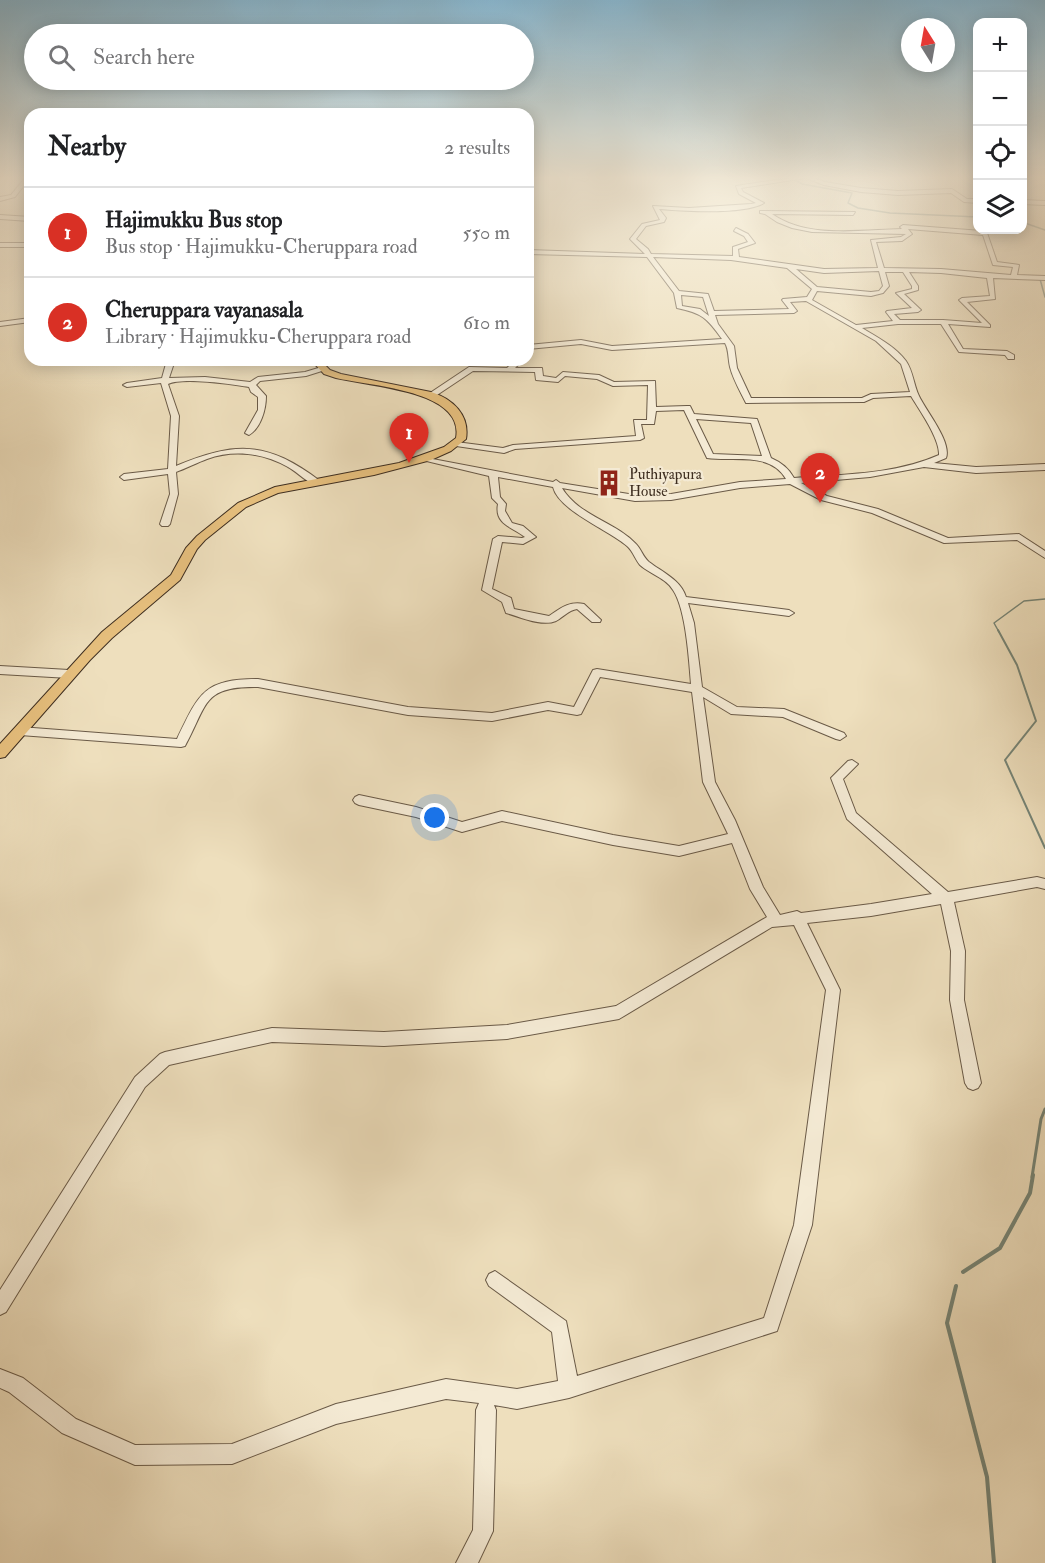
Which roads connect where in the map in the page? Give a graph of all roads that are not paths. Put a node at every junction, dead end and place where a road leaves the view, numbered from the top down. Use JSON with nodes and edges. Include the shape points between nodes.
{"nodes":[{"id":1,"x":646,"y":250,"type":"edge"},
{"id":2,"x":735,"y":250,"type":"edge"},
{"id":3,"x":876,"y":250,"type":"edge"},
{"id":4,"x":990,"y":250,"type":"edge"},
{"id":5,"x":534,"y":252,"type":"edge"},
{"id":6,"x":646,"y":255,"type":"junction"},
{"id":7,"x":736,"y":258,"type":"junction"},
{"id":8,"x":789,"y":266,"type":"junction"},
{"id":9,"x":905,"y":271,"type":"junction"},
{"id":10,"x":882,"y":272,"type":"junction"},
{"id":11,"x":990,"y":276,"type":"junction"},
{"id":12,"x":1013,"y":277,"type":"junction"},
{"id":13,"x":1045,"y":278,"type":"edge"},
{"id":14,"x":814,"y":290,"type":"junction"},
{"id":15,"x":677,"y":292,"type":"junction"},
{"id":16,"x":809,"y":299,"type":"junction"},
{"id":17,"x":711,"y":313,"type":"junction"},
{"id":18,"x":24,"y":321,"type":"edge"},
{"id":19,"x":898,"y":322,"type":"junction"},
{"id":20,"x":943,"y":322,"type":"junction"},
{"id":21,"x":0,"y":324,"type":"edge"},
{"id":22,"x":715,"y":324,"type":"junction"},
{"id":23,"x":856,"y":327,"type":"junction"},
{"id":24,"x":727,"y":341,"type":"junction"},
{"id":25,"x":534,"y":346,"type":"edge"},
{"id":26,"x":1011,"y":357,"type":"dead end"},
{"id":27,"x":169,"y":366,"type":"edge"},
{"id":28,"x":316,"y":366,"type":"edge"},
{"id":29,"x":322,"y":366,"type":"edge"},
{"id":30,"x":514,"y":366,"type":"edge"},
{"id":31,"x":499,"y":370,"type":"junction"},
{"id":32,"x":166,"y":378,"type":"junction"},
{"id":33,"x":127,"y":385,"type":"dead end"},
{"id":34,"x":252,"y":385,"type":"junction"},
{"id":35,"x":914,"y":394,"type":"junction"},
{"id":36,"x":431,"y":395,"type":"junction"},
{"id":37,"x":652,"y":409,"type":"junction"},
{"id":38,"x":691,"y":416,"type":"junction"},
{"id":39,"x":249,"y":433,"type":"dead end"},
{"id":40,"x":456,"y":444,"type":"junction"},
{"id":41,"x":422,"y":459,"type":"junction"},
{"id":42,"x":766,"y":459,"type":"junction"},
{"id":43,"x":925,"y":465,"type":"junction"},
{"id":44,"x":1045,"y":467,"type":"edge"},
{"id":45,"x":172,"y":471,"type":"junction"},
{"id":46,"x":493,"y":474,"type":"junction"},
{"id":47,"x":124,"y":477,"type":"dead end"},
{"id":48,"x":791,"y":481,"type":"junction"},
{"id":49,"x":317,"y":483,"type":"junction"},
{"id":50,"x":556,"y":483,"type":"junction"},
{"id":51,"x":165,"y":524,"type":"dead end"},
{"id":52,"x":1045,"y":555,"type":"edge"},
{"id":53,"x":682,"y":599,"type":"junction"},
{"id":54,"x":789,"y":613,"type":"dead end"},
{"id":55,"x":596,"y":620,"type":"dead end"},
{"id":56,"x":0,"y":670,"type":"edge"},
{"id":57,"x":69,"y":674,"type":"junction"},
{"id":58,"x":697,"y":688,"type":"junction"},
{"id":59,"x":20,"y":731,"type":"junction"},
{"id":60,"x":840,"y":736,"type":"dead end"},
{"id":61,"x":0,"y":753,"type":"edge"},
{"id":62,"x":852,"y":764,"type":"dead end"},
{"id":63,"x":359,"y":800,"type":"dead end"},
{"id":64,"x":736,"y":837,"type":"junction"},
{"id":65,"x":1045,"y":884,"type":"edge"},
{"id":66,"x":946,"y":898,"type":"junction"},
{"id":67,"x":797,"y":917,"type":"junction"},
{"id":68,"x":776,"y":921,"type":"junction"},
{"id":69,"x":973,"y":1083,"type":"dead end"},
{"id":70,"x":495,"y":1280,"type":"dead end"},
{"id":71,"x":0,"y":1306,"type":"edge"},
{"id":72,"x":0,"y":1378,"type":"edge"},
{"id":73,"x":569,"y":1388,"type":"junction"},
{"id":74,"x":486,"y":1410,"type":"dead end"},
{"id":75,"x":467,"y":1563,"type":"edge"}],
"edges":[{"from":1,"to":6,"type":"street"},
{"from":2,"to":7,"type":"street"},
{"from":3,"to":10,"type":"street"},
{"from":4,"to":12,"type":"street","via":[[995,264],[1017,266]]},
{"from":5,"to":6,"type":"street"},
{"from":6,"to":7,"type":"street"},
{"from":6,"to":15,"type":"street"},
{"from":7,"to":8,"type":"street"},
{"from":8,"to":10,"type":"street"},
{"from":8,"to":14,"type":"street"},
{"from":9,"to":10,"type":"street"},
{"from":9,"to":11,"type":"street"},
{"from":9,"to":19,"type":"street","via":[[915,290],[899,293],[918,310],[889,312]]},
{"from":10,"to":14,"type":"street","via":[[886,285],[881,292]]},
{"from":11,"to":12,"type":"street"},
{"from":11,"to":20,"type":"street","via":[[993,298],[962,300],[988,326]]},
{"from":12,"to":13,"type":"street"},
{"from":14,"to":16,"type":"street"},
{"from":15,"to":17,"type":"street","via":[[706,295]]},
{"from":15,"to":22,"type":"street","via":[[679,307],[698,310]]},
{"from":16,"to":17,"type":"street","via":[[785,300],[794,311]]},
{"from":16,"to":23,"type":"street"},
{"from":17,"to":22,"type":"street"},
{"from":18,"to":21,"type":"street"},
{"from":19,"to":20,"type":"street"},
{"from":19,"to":23,"type":"street"},
{"from":20,"to":26,"type":"street","via":[[962,351],[1007,353]]},
{"from":22,"to":24,"type":"street"},
{"from":23,"to":35,"type":"street","via":[[904,363]]},
{"from":24,"to":25,"type":"street","via":[[612,348],[580,342]]},
{"from":24,"to":35,"type":"street","via":[[731,345],[733,372],[750,401],[864,400],[871,396]]},
{"from":27,"to":32,"type":"street"},
{"from":28,"to":34,"type":"street","via":[[306,374],[258,379]]},
{"from":29,"to":36,"type":"main road","via":[[339,376]]},
{"from":30,"to":31,"type":"street"},
{"from":31,"to":36,"type":"street","via":[[472,369]]},
{"from":31,"to":37,"type":"street","via":[[539,370],[538,378],[558,380],[563,374],[599,377],[613,384],[652,383]]},
{"from":32,"to":33,"type":"street"},
{"from":32,"to":34,"type":"street"},
{"from":32,"to":45,"type":"street","via":[[164,384],[175,416]]},
{"from":34,"to":39,"type":"street","via":[[264,403]]},
{"from":35,"to":43,"type":"street","via":[[944,451],[943,456]]},
{"from":36,"to":40,"type":"main road","via":[[459,414],[463,425]]},
{"from":37,"to":38,"type":"street","via":[[687,408]]},
{"from":37,"to":40,"type":"street","via":[[651,422],[637,422],[640,438],[531,445],[504,452]]},
{"from":38,"to":42,"type":"street","via":[[710,456]]},
{"from":38,"to":42,"type":"street","via":[[754,421]]},
{"from":40,"to":41,"type":"main road"},
{"from":41,"to":46,"type":"street"},
{"from":41,"to":49,"type":"main road"},
{"from":42,"to":48,"type":"street","via":[[782,465]]},
{"from":43,"to":44,"type":"street","via":[[976,470]]},
{"from":43,"to":48,"type":"street"},
{"from":45,"to":47,"type":"street"},
{"from":45,"to":49,"type":"street","via":[[219,453],[247,450],[297,466]]},
{"from":45,"to":51,"type":"street","via":[[174,494]]},
{"from":46,"to":50,"type":"street"},
{"from":46,"to":55,"type":"street","via":[[496,498],[509,525],[531,537],[523,541],[498,539],[487,590],[507,600],[510,611],[551,619],[571,606],[580,606]]},
{"from":48,"to":50,"type":"street","via":[[658,498],[609,494]]},
{"from":48,"to":52,"type":"street","via":[[824,498],[875,511],[947,541],[1019,537]]},
{"from":49,"to":57,"type":"main road","via":[[260,495],[228,514],[192,548],[176,577],[107,635]]},
{"from":50,"to":53,"type":"street","via":[[558,491],[580,513],[630,544],[643,562],[678,587]]},
{"from":53,"to":54,"type":"street"},
{"from":53,"to":58,"type":"street","via":[[689,622]]},
{"from":56,"to":57,"type":"street"},
{"from":57,"to":59,"type":"main road"},
{"from":58,"to":59,"type":"street","via":[[597,673],[577,711],[548,706],[492,717],[408,711],[234,682],[203,697],[181,743]]},
{"from":58,"to":60,"type":"street","via":[[735,711],[784,713]]},
{"from":58,"to":64,"type":"street","via":[[709,782]]},
{"from":59,"to":61,"type":"main road"},
{"from":62,"to":66,"type":"street","via":[[837,778],[851,816]]},
{"from":63,"to":64,"type":"street","via":[[462,827],[502,816],[679,850]]},
{"from":64,"to":68,"type":"street","via":[[757,889]]},
{"from":65,"to":66,"type":"street","via":[[1037,882]]},
{"from":66,"to":67,"type":"street"},
{"from":66,"to":69,"type":"street","via":[[958,951],[957,1000]]},
{"from":67,"to":68,"type":"street"},
{"from":67,"to":73,"type":"street","via":[[833,990],[803,1225],[771,1325]]},
{"from":68,"to":71,"type":"street","via":[[619,1012],[507,1032],[384,1039],[272,1035],[165,1059],[140,1082]]},
{"from":70,"to":73,"type":"street","via":[[560,1328]]},
{"from":72,"to":73,"type":"street","via":[[16,1385],[69,1426],[135,1455],[232,1454],[336,1414],[446,1389],[517,1399]]},
{"from":74,"to":75,"type":"street","via":[[483,1531]]}]}
